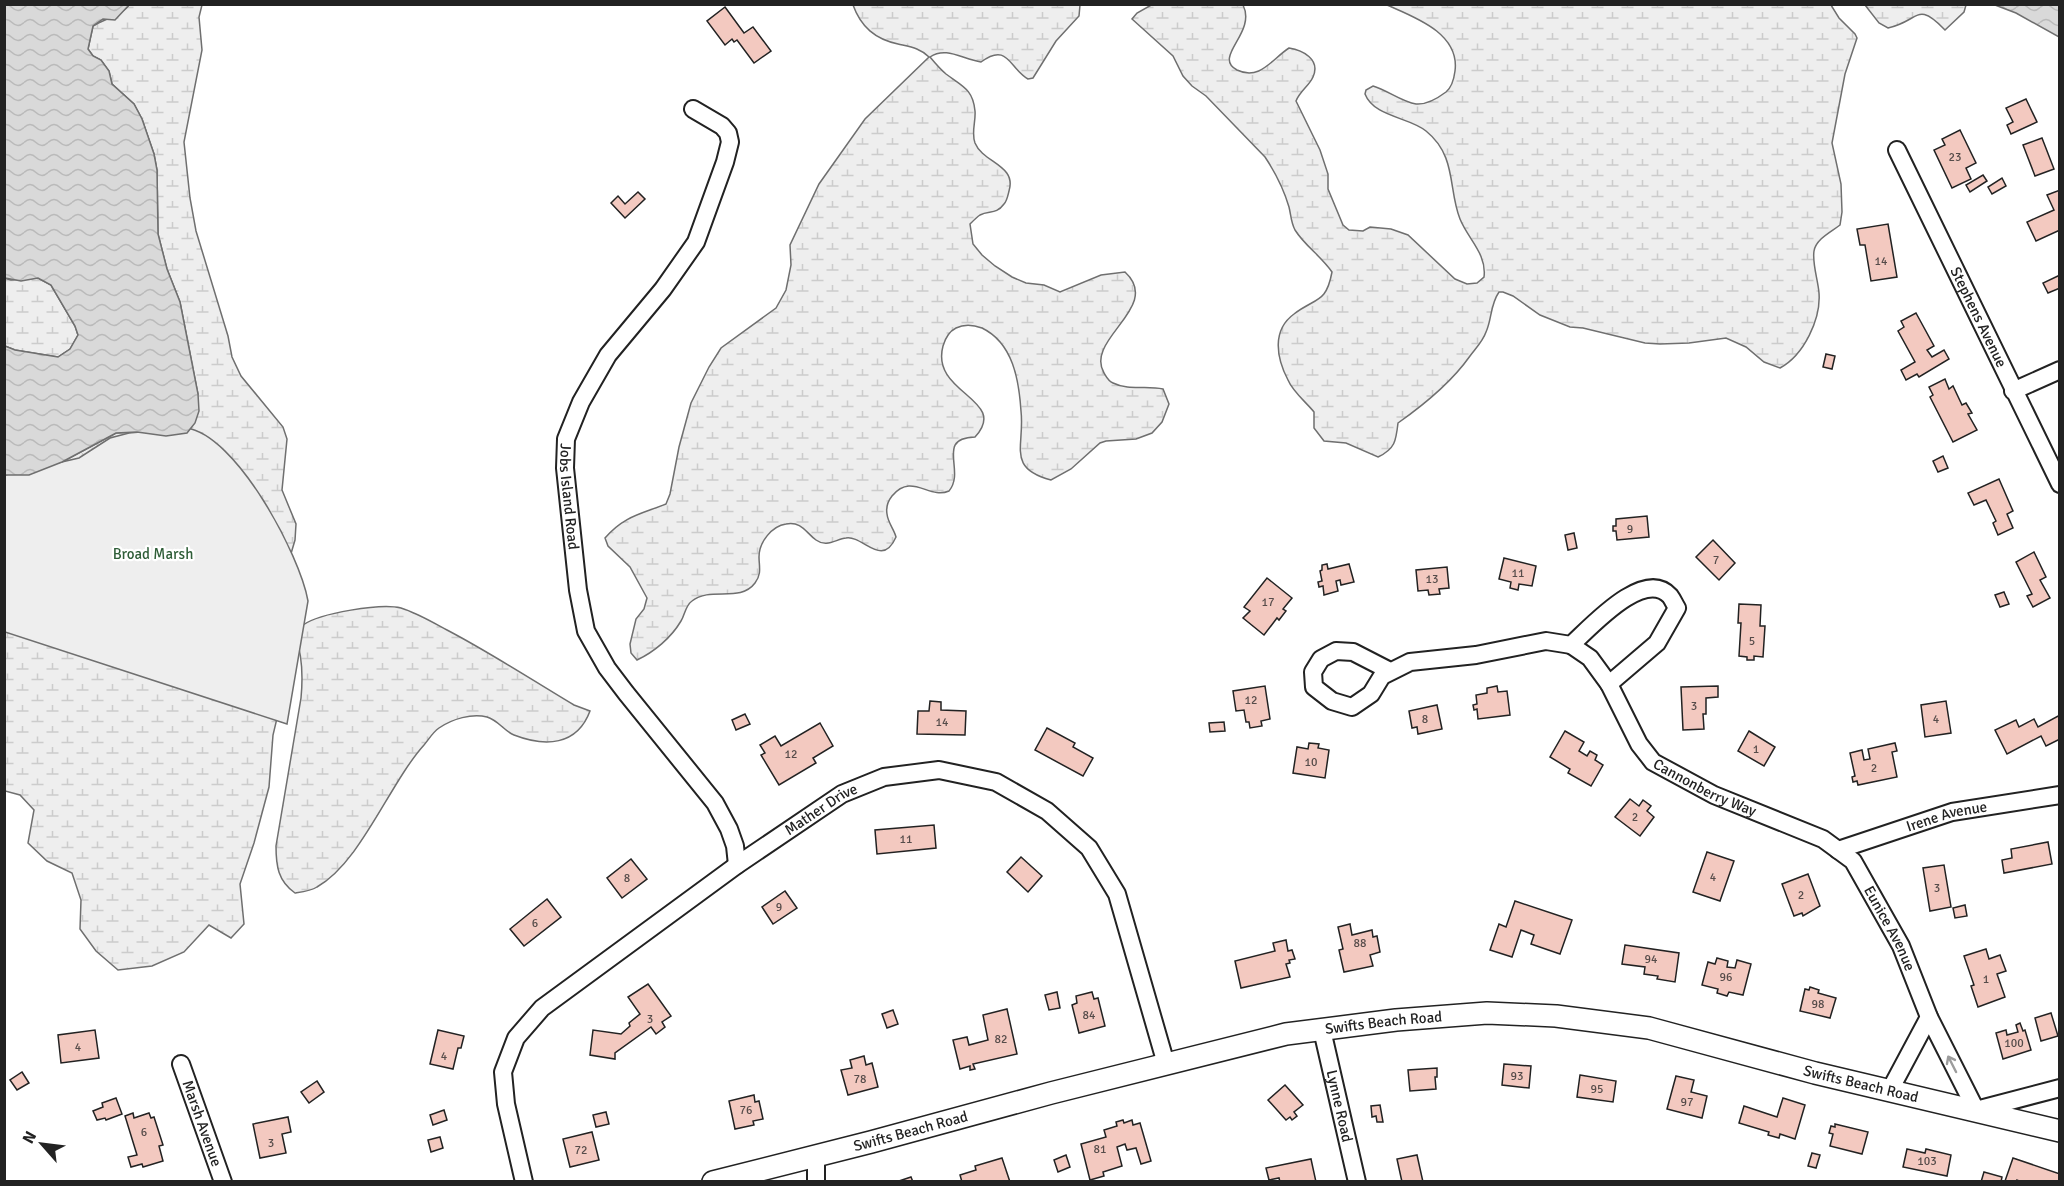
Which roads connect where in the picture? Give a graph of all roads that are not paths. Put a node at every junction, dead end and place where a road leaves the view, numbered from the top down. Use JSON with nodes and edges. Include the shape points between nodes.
{"nodes":[{"id":1,"x":693,"y":109,"type":"dead end"},
{"id":2,"x":1897,"y":150,"type":"dead end"},
{"id":3,"x":2060,"y":370,"type":"edge"},
{"id":4,"x":2013,"y":391,"type":"junction"},
{"id":5,"x":2060,"y":484,"type":"edge"},
{"id":6,"x":1571,"y":645,"type":"junction"},
{"id":7,"x":1390,"y":671,"type":"dead end"},
{"id":8,"x":1609,"y":684,"type":"junction"},
{"id":9,"x":2060,"y":795,"type":"edge"},
{"id":10,"x":1838,"y":850,"type":"junction"},
{"id":11,"x":738,"y":865,"type":"junction"},
{"id":12,"x":1929,"y":1017,"type":"junction"},
{"id":13,"x":1322,"y":1030,"type":"junction"},
{"id":14,"x":181,"y":1064,"type":"dead end"},
{"id":15,"x":1166,"y":1064,"type":"junction"},
{"id":16,"x":2060,"y":1088,"type":"edge"},
{"id":17,"x":1890,"y":1090,"type":"junction"},
{"id":18,"x":1976,"y":1110,"type":"junction"},
{"id":19,"x":2060,"y":1131,"type":"edge"},
{"id":20,"x":816,"y":1156,"type":"junction"},
{"id":21,"x":223,"y":1182,"type":"edge"},
{"id":22,"x":524,"y":1182,"type":"edge"},
{"id":23,"x":713,"y":1182,"type":"edge"},
{"id":24,"x":816,"y":1182,"type":"edge"},
{"id":25,"x":1357,"y":1182,"type":"edge"}],
"edges":[{"from":1,"to":11,"type":"street","name":"Jobs Island Road","via":[[722,126],[730,142],[696,242],[597,372],[566,439],[565,461],[586,631],[607,668],[715,803],[729,829]]},
{"from":2,"to":4,"type":"street","name":"Stephens Avenue"},
{"from":3,"to":4,"type":"street"},
{"from":4,"to":5,"type":"street","name":"Stephens Avenue"},
{"from":6,"to":7,"type":"street","via":[[1546,641],[1476,655],[1410,662]]},
{"from":6,"to":8,"type":"street","name":"Cannonberry Way","via":[[1590,658]]},
{"from":6,"to":8,"type":"street","via":[[1625,597],[1644,589],[1660,590],[1670,596],[1677,608],[1658,643]]},
{"from":8,"to":10,"type":"street","name":"Cannonberry Way","via":[[1639,744],[1653,762],[1714,795],[1823,840]]},
{"from":9,"to":10,"type":"street","name":"Irene Avenue","via":[[1952,812]]},
{"from":10,"to":12,"type":"street","name":"Eunice Avenue","via":[[1853,861],[1901,946]]},
{"from":11,"to":15,"type":"street","name":"Mather Drive","via":[[842,794],[884,777],[939,770],[996,782],[1047,811],[1089,848],[1117,894]]},
{"from":11,"to":22,"type":"street","name":"Mather Drive","via":[[542,1008],[516,1038],[503,1072],[506,1104]]},
{"from":12,"to":17,"type":"street"},
{"from":18,"to":12,"type":"street","name":"Eunice Avenue","one_way":true},
{"from":13,"to":15,"type":"street","name":"Swifts Beach Road","via":[[1286,1034]]},
{"from":13,"to":17,"type":"street","name":"Swifts Beach Road","via":[[1487,1013],[1556,1016],[1649,1028]]},
{"from":13,"to":25,"type":"street","name":"Lynne Road"},
{"from":14,"to":21,"type":"street","name":"Marsh Avenue"},
{"from":15,"to":20,"type":"street","name":"Swifts Beach Road"},
{"from":16,"to":18,"type":"street"},
{"from":17,"to":18,"type":"street","name":"Swifts Beach Road"},
{"from":18,"to":19,"type":"street","name":"Swifts Beach Road"},
{"from":20,"to":23,"type":"street","name":"Swifts Beach Road"},
{"from":20,"to":24,"type":"street"}]}
